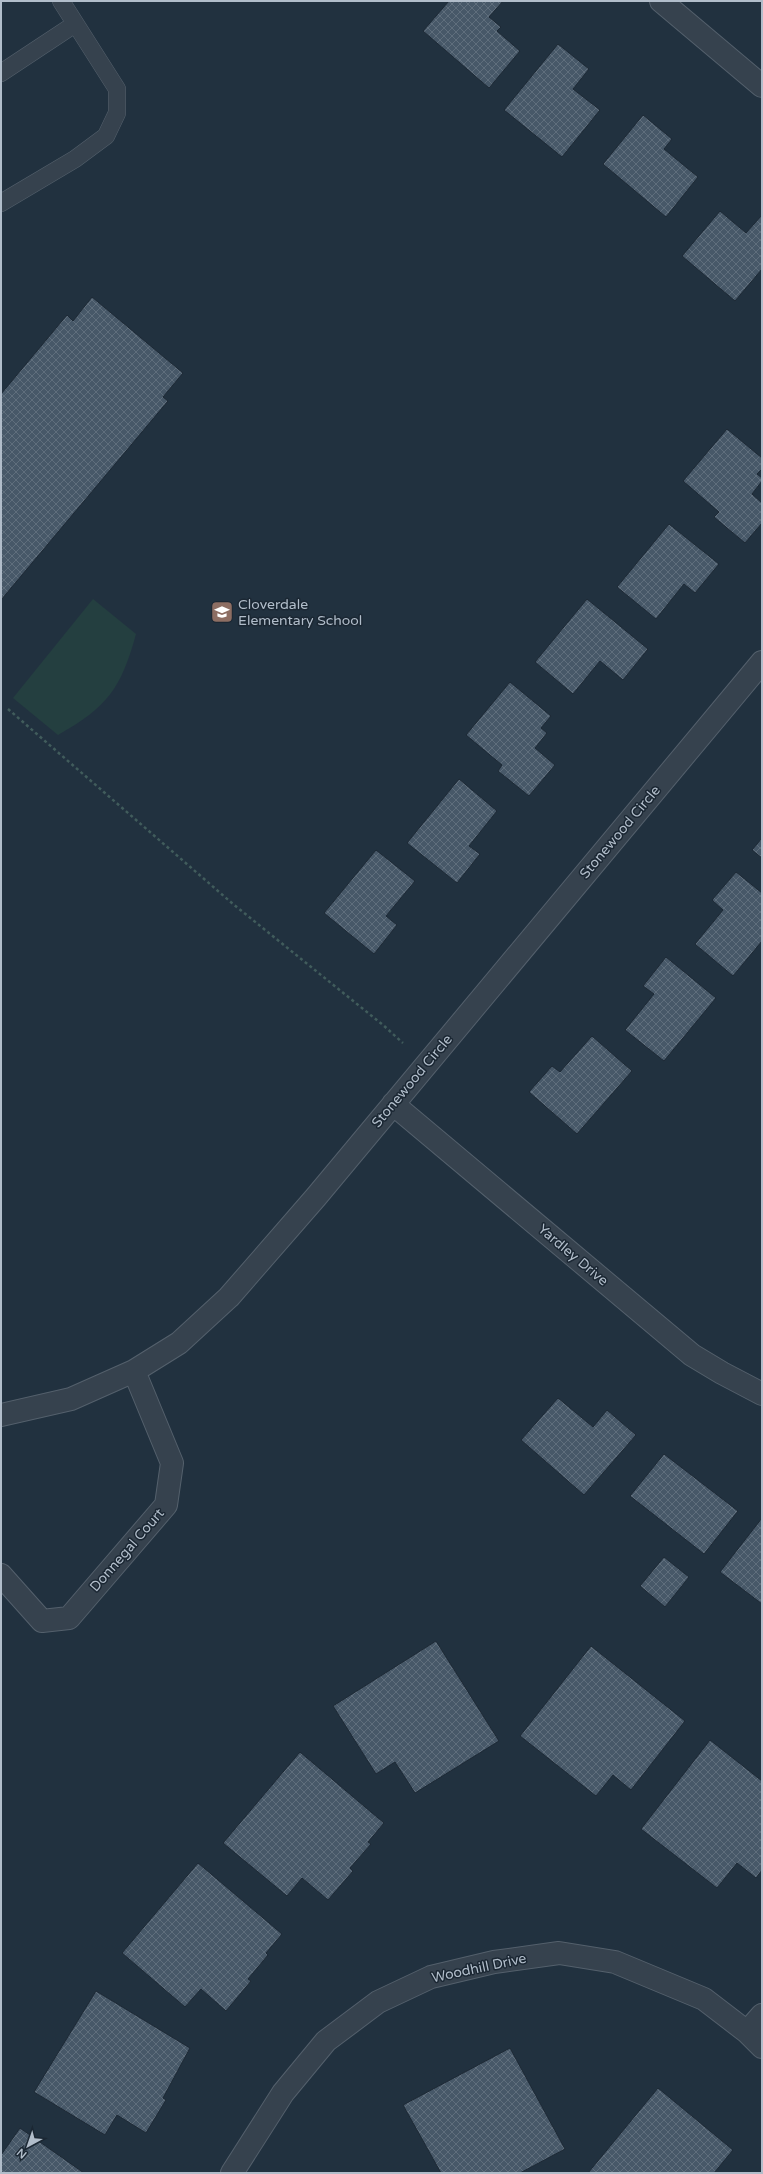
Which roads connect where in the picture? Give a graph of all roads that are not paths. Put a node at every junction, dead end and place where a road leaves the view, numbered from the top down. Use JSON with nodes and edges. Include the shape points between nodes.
{"nodes":[{"id":1,"x":61,"y":1,"type":"edge"},
{"id":2,"x":661,"y":1,"type":"edge"},
{"id":3,"x":75,"y":24,"type":"junction"},
{"id":4,"x":1,"y":72,"type":"edge"},
{"id":5,"x":762,"y":86,"type":"edge"},
{"id":6,"x":1,"y":203,"type":"edge"},
{"id":7,"x":762,"y":662,"type":"edge"},
{"id":8,"x":393,"y":1104,"type":"junction"},
{"id":9,"x":134,"y":1371,"type":"junction"},
{"id":10,"x":762,"y":1394,"type":"edge"},
{"id":11,"x":1,"y":1415,"type":"edge"},
{"id":12,"x":1,"y":1575,"type":"edge"},
{"id":13,"x":762,"y":2015,"type":"edge"},
{"id":14,"x":746,"y":2032,"type":"junction"},
{"id":15,"x":762,"y":2047,"type":"edge"},
{"id":16,"x":232,"y":2173,"type":"edge"}],
"edges":[{"from":1,"to":3,"type":"lane"},
{"from":2,"to":5,"type":"street"},
{"from":3,"to":4,"type":"lane"},
{"from":3,"to":6,"type":"lane","via":[[117,90],[118,113],[106,136],[75,159]]},
{"from":7,"to":8,"type":"street","name":"Stonewood Circle"},
{"from":8,"to":9,"type":"street","name":"Stonewood Circle","via":[[229,1297],[179,1343]]},
{"from":8,"to":10,"type":"street","name":"Yardley Drive","via":[[692,1355]]},
{"from":9,"to":11,"type":"street","name":"Stonewood Circle","via":[[71,1399]]},
{"from":9,"to":12,"type":"street","name":"Donnegal Court","via":[[172,1463],[166,1505],[69,1618],[42,1621]]},
{"from":13,"to":14,"type":"street"},
{"from":14,"to":15,"type":"street","name":"Woodhill Drive"},
{"from":14,"to":16,"type":"street","name":"Woodhill Drive","via":[[704,1999],[615,1962],[559,1953],[494,1962],[431,1977],[378,2002],[326,2041],[283,2093]]}]}
